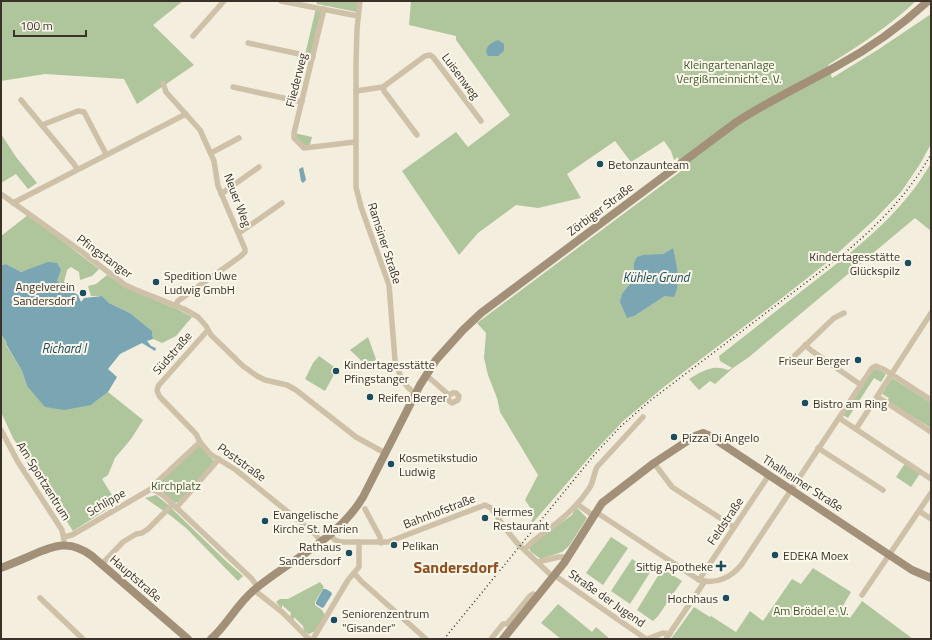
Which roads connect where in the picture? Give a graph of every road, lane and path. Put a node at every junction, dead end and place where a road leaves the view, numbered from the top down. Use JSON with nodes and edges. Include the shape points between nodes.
{"nodes":[{"id":1,"x":224,"y":1,"type":"edge"},
{"id":2,"x":281,"y":1,"type":"edge"},
{"id":3,"x":360,"y":1,"type":"edge"},
{"id":4,"x":928,"y":1,"type":"edge"},
{"id":5,"x":324,"y":9,"type":"junction"},
{"id":6,"x":358,"y":16,"type":"junction"},
{"id":7,"x":193,"y":36,"type":"dead end"},
{"id":8,"x":248,"y":43,"type":"dead end"},
{"id":9,"x":313,"y":56,"type":"junction"},
{"id":10,"x":163,"y":83,"type":"dead end"},
{"id":11,"x":233,"y":87,"type":"dead end"},
{"id":12,"x":383,"y":87,"type":"junction"},
{"id":13,"x":356,"y":92,"type":"junction"},
{"id":14,"x":21,"y":100,"type":"dead end"},
{"id":15,"x":302,"y":102,"type":"junction"},
{"id":16,"x":186,"y":114,"type":"junction"},
{"id":17,"x":481,"y":121,"type":"dead end"},
{"id":18,"x":42,"y":125,"type":"junction"},
{"id":19,"x":417,"y":136,"type":"dead end"},
{"id":20,"x":239,"y":138,"type":"dead end"},
{"id":21,"x":356,"y":142,"type":"junction"},
{"id":22,"x":211,"y":153,"type":"junction"},
{"id":23,"x":106,"y":154,"type":"junction"},
{"id":24,"x":259,"y":167,"type":"dead end"},
{"id":25,"x":77,"y":169,"type":"junction"},
{"id":26,"x":1,"y":194,"type":"edge"},
{"id":27,"x":222,"y":194,"type":"junction"},
{"id":28,"x":13,"y":203,"type":"junction"},
{"id":29,"x":282,"y":203,"type":"dead end"},
{"id":30,"x":239,"y":233,"type":"junction"},
{"id":31,"x":175,"y":306,"type":"junction"},
{"id":32,"x":844,"y":313,"type":"dead end"},
{"id":33,"x":931,"y":313,"type":"edge"},
{"id":34,"x":208,"y":330,"type":"junction"},
{"id":35,"x":805,"y":346,"type":"junction"},
{"id":36,"x":786,"y":364,"type":"dead end"},
{"id":37,"x":892,"y":374,"type":"junction"},
{"id":38,"x":426,"y":375,"type":"junction"},
{"id":39,"x":861,"y":385,"type":"junction"},
{"id":40,"x":157,"y":393,"type":"joint"},
{"id":41,"x":415,"y":393,"type":"junction"},
{"id":42,"x":448,"y":395,"type":"dead end"},
{"id":43,"x":878,"y":397,"type":"junction"},
{"id":44,"x":931,"y":400,"type":"edge"},
{"id":45,"x":643,"y":417,"type":"dead end"},
{"id":46,"x":838,"y":418,"type":"junction"},
{"id":47,"x":856,"y":429,"type":"junction"},
{"id":48,"x":1,"y":430,"type":"edge"},
{"id":49,"x":931,"y":432,"type":"edge"},
{"id":50,"x":200,"y":442,"type":"junction"},
{"id":51,"x":818,"y":448,"type":"junction"},
{"id":52,"x":385,"y":454,"type":"junction"},
{"id":53,"x":219,"y":460,"type":"junction"},
{"id":54,"x":654,"y":463,"type":"junction"},
{"id":55,"x":769,"y":475,"type":"junction"},
{"id":56,"x":931,"y":479,"type":"edge"},
{"id":57,"x":151,"y":489,"type":"junction"},
{"id":58,"x":791,"y":490,"type":"junction"},
{"id":59,"x":883,"y":490,"type":"dead end"},
{"id":60,"x":931,"y":493,"type":"edge"},
{"id":61,"x":577,"y":504,"type":"junction"},
{"id":62,"x":174,"y":506,"type":"junction"},
{"id":63,"x":365,"y":509,"type":"dead end"},
{"id":64,"x":919,"y":511,"type":"junction"},
{"id":65,"x":595,"y":514,"type":"junction"},
{"id":66,"x":931,"y":519,"type":"edge"},
{"id":67,"x":734,"y":527,"type":"junction"},
{"id":68,"x":329,"y":534,"type":"junction"},
{"id":69,"x":64,"y":541,"type":"junction"},
{"id":70,"x":321,"y":541,"type":"junction"},
{"id":71,"x":360,"y":542,"type":"junction"},
{"id":72,"x":380,"y":542,"type":"junction"},
{"id":73,"x":523,"y":548,"type":"junction"},
{"id":74,"x":890,"y":555,"type":"junction"},
{"id":75,"x":568,"y":557,"type":"junction"},
{"id":76,"x":538,"y":562,"type":"junction"},
{"id":77,"x":102,"y":564,"type":"junction"},
{"id":78,"x":1,"y":568,"type":"edge"},
{"id":79,"x":354,"y":574,"type":"junction"},
{"id":80,"x":554,"y":576,"type":"junction"},
{"id":81,"x":931,"y":578,"type":"edge"},
{"id":82,"x":702,"y":580,"type":"junction"},
{"id":83,"x":256,"y":588,"type":"junction"},
{"id":84,"x":862,"y":596,"type":"dead end"},
{"id":85,"x":40,"y":598,"type":"dead end"},
{"id":86,"x":509,"y":626,"type":"junction"},
{"id":87,"x":670,"y":634,"type":"junction"},
{"id":88,"x":83,"y":639,"type":"edge"},
{"id":89,"x":188,"y":639,"type":"edge"},
{"id":90,"x":211,"y":639,"type":"edge"},
{"id":91,"x":309,"y":639,"type":"edge"},
{"id":92,"x":313,"y":639,"type":"edge"},
{"id":93,"x":426,"y":639,"type":"edge"},
{"id":94,"x":491,"y":639,"type":"edge"},
{"id":95,"x":503,"y":639,"type":"edge"},
{"id":96,"x":646,"y":639,"type":"edge"},
{"id":97,"x":666,"y":639,"type":"edge"}],
"edges":[{"from":1,"to":7,"type":"street"},
{"from":2,"to":5,"type":"street"},
{"from":3,"to":6,"type":"street","name":"Ramsiner Straße"},
{"from":4,"to":38,"type":"street","name":"Zörbiger Straße","via":[[864,50],[768,102],[721,133],[478,316],[450,342]]},
{"from":5,"to":6,"type":"street"},
{"from":5,"to":9,"type":"street","name":"Fliederweg"},
{"from":6,"to":13,"type":"street","name":"Ramsiner Straße"},
{"from":8,"to":9,"type":"street"},
{"from":9,"to":15,"type":"street","name":"Fliederweg"},
{"from":10,"to":16,"type":"street","name":"Neuer Weg","via":[[166,92]]},
{"from":11,"to":15,"type":"street"},
{"from":12,"to":13,"type":"street","name":"Luisenweg"},
{"from":12,"to":17,"type":"street","name":"Luisenweg","via":[[430,55]]},
{"from":12,"to":19,"type":"street"},
{"from":13,"to":21,"type":"street","name":"Ramsiner Straße"},
{"from":14,"to":18,"type":"street"},
{"from":15,"to":21,"type":"street","name":"Fliederweg","via":[[294,138],[304,148]]},
{"from":16,"to":22,"type":"street","name":"Neuer Weg","via":[[199,128]]},
{"from":16,"to":23,"type":"street"},
{"from":18,"to":23,"type":"street","via":[[78,111],[84,112]]},
{"from":18,"to":25,"type":"street"},
{"from":20,"to":22,"type":"street"},
{"from":21,"to":41,"type":"street","name":"Ramsiner Straße","via":[[357,193],[389,285],[395,360],[404,382]]},
{"from":22,"to":27,"type":"street","name":"Neuer Weg"},
{"from":23,"to":25,"type":"street"},
{"from":24,"to":27,"type":"street"},
{"from":25,"to":28,"type":"street"},
{"from":26,"to":28,"type":"street","name":"Pfingstanger"},
{"from":27,"to":30,"type":"street","name":"Neuer Weg"},
{"from":28,"to":31,"type":"street","name":"Pfingstanger","via":[[125,285]]},
{"from":29,"to":30,"type":"street"},
{"from":30,"to":31,"type":"street","name":"Neuer Weg","via":[[245,247],[243,254],[178,301]]},
{"from":31,"to":34,"type":"street","name":"Pfingstanger","via":[[198,317]]},
{"from":32,"to":35,"type":"street","via":[[834,318]]},
{"from":33,"to":37,"type":"street"},
{"from":34,"to":40,"type":"street","name":"Südstraße","via":[[159,385]]},
{"from":34,"to":52,"type":"street","name":"Pfingstanger","via":[[213,338],[253,374],[264,380],[293,388],[356,437]]},
{"from":35,"to":36,"type":"street"},
{"from":35,"to":39,"type":"street"},
{"from":37,"to":39,"type":"street","via":[[876,366]]},
{"from":37,"to":43,"type":"street"},
{"from":37,"to":44,"type":"street"},
{"from":38,"to":41,"type":"street","name":"Zörbiger Straße"},
{"from":38,"to":42,"type":"street"},
{"from":39,"to":46,"type":"street"},
{"from":40,"to":50,"type":"street","name":"Poststraße","via":[[196,434]]},
{"from":41,"to":52,"type":"street","name":"Zörbiger Straße"},
{"from":43,"to":47,"type":"street"},
{"from":43,"to":49,"type":"street"},
{"from":45,"to":61,"type":"street","via":[[597,467],[591,485]]},
{"from":46,"to":47,"type":"street"},
{"from":46,"to":51,"type":"street"},
{"from":47,"to":56,"type":"street"},
{"from":48,"to":69,"type":"street","name":"Am Sportzentrum","via":[[18,462],[62,530]]},
{"from":50,"to":53,"type":"street","name":"Poststraße"},
{"from":50,"to":57,"type":"street"},
{"from":51,"to":58,"type":"street"},
{"from":51,"to":59,"type":"street"},
{"from":52,"to":68,"type":"street","via":[[359,503]]},
{"from":53,"to":62,"type":"street"},
{"from":53,"to":70,"type":"street","name":"Poststraße","via":[[225,461]]},
{"from":54,"to":55,"type":"street","name":"Thalheimer Straße","via":[[702,433]]},
{"from":54,"to":65,"type":"street","via":[[607,498]]},
{"from":54,"to":67,"type":"street","via":[[672,487]]},
{"from":55,"to":58,"type":"street","name":"Thalheimer Straße"},
{"from":55,"to":67,"type":"street","name":"Feldstraße"},
{"from":57,"to":62,"type":"street","via":[[161,493]]},
{"from":57,"to":69,"type":"street","name":"Schlippe"},
{"from":58,"to":74,"type":"street","name":"Thalheimer Straße"},
{"from":58,"to":82,"type":"street","via":[[735,572],[722,580]]},
{"from":60,"to":64,"type":"street"},
{"from":61,"to":65,"type":"street"},
{"from":61,"to":73,"type":"street"},
{"from":62,"to":77,"type":"street","via":[[148,529],[123,542]]},
{"from":62,"to":83,"type":"street","via":[[251,578]]},
{"from":63,"to":72,"type":"street","via":[[380,537]]},
{"from":64,"to":66,"type":"street"},
{"from":64,"to":74,"type":"street"},
{"from":65,"to":75,"type":"street"},
{"from":65,"to":82,"type":"street"},
{"from":67,"to":82,"type":"street","name":"Feldstraße"},
{"from":68,"to":70,"type":"street"},
{"from":68,"to":71,"type":"street","name":"Bahnhofstraße","via":[[338,541]]},
{"from":69,"to":77,"type":"street","name":"Hauptstraße","via":[[82,549]]},
{"from":69,"to":78,"type":"street"},
{"from":70,"to":83,"type":"street"},
{"from":71,"to":72,"type":"street","name":"Bahnhofstraße"},
{"from":71,"to":79,"type":"street","via":[[359,567]]},
{"from":72,"to":73,"type":"street","name":"Bahnhofstraße","via":[[390,542],[485,505],[491,508],[504,528]]},
{"from":73,"to":76,"type":"street","name":"Bahnhofstraße"},
{"from":74,"to":81,"type":"street","name":"Thalheimer Straße","via":[[912,570]]},
{"from":74,"to":84,"type":"street"},
{"from":75,"to":76,"type":"street"},
{"from":75,"to":80,"type":"street"},
{"from":76,"to":80,"type":"street","name":"Bahnhofstraße"},
{"from":77,"to":89,"type":"street","name":"Hauptstraße"},
{"from":79,"to":92,"type":"street"},
{"from":79,"to":93,"type":"street"},
{"from":80,"to":86,"type":"street"},
{"from":80,"to":96,"type":"street","name":"Straße der Jugend"},
{"from":82,"to":87,"type":"street","name":"Feldstraße"},
{"from":83,"to":90,"type":"street"},
{"from":83,"to":91,"type":"street","via":[[258,595],[280,610]]},
{"from":85,"to":88,"type":"street"},
{"from":86,"to":94,"type":"street","via":[[503,624]]},
{"from":86,"to":95,"type":"street"},
{"from":87,"to":96,"type":"street","name":"Straße der Jugend","via":[[663,633]]},
{"from":87,"to":97,"type":"street","name":"Feldstraße"}]}
